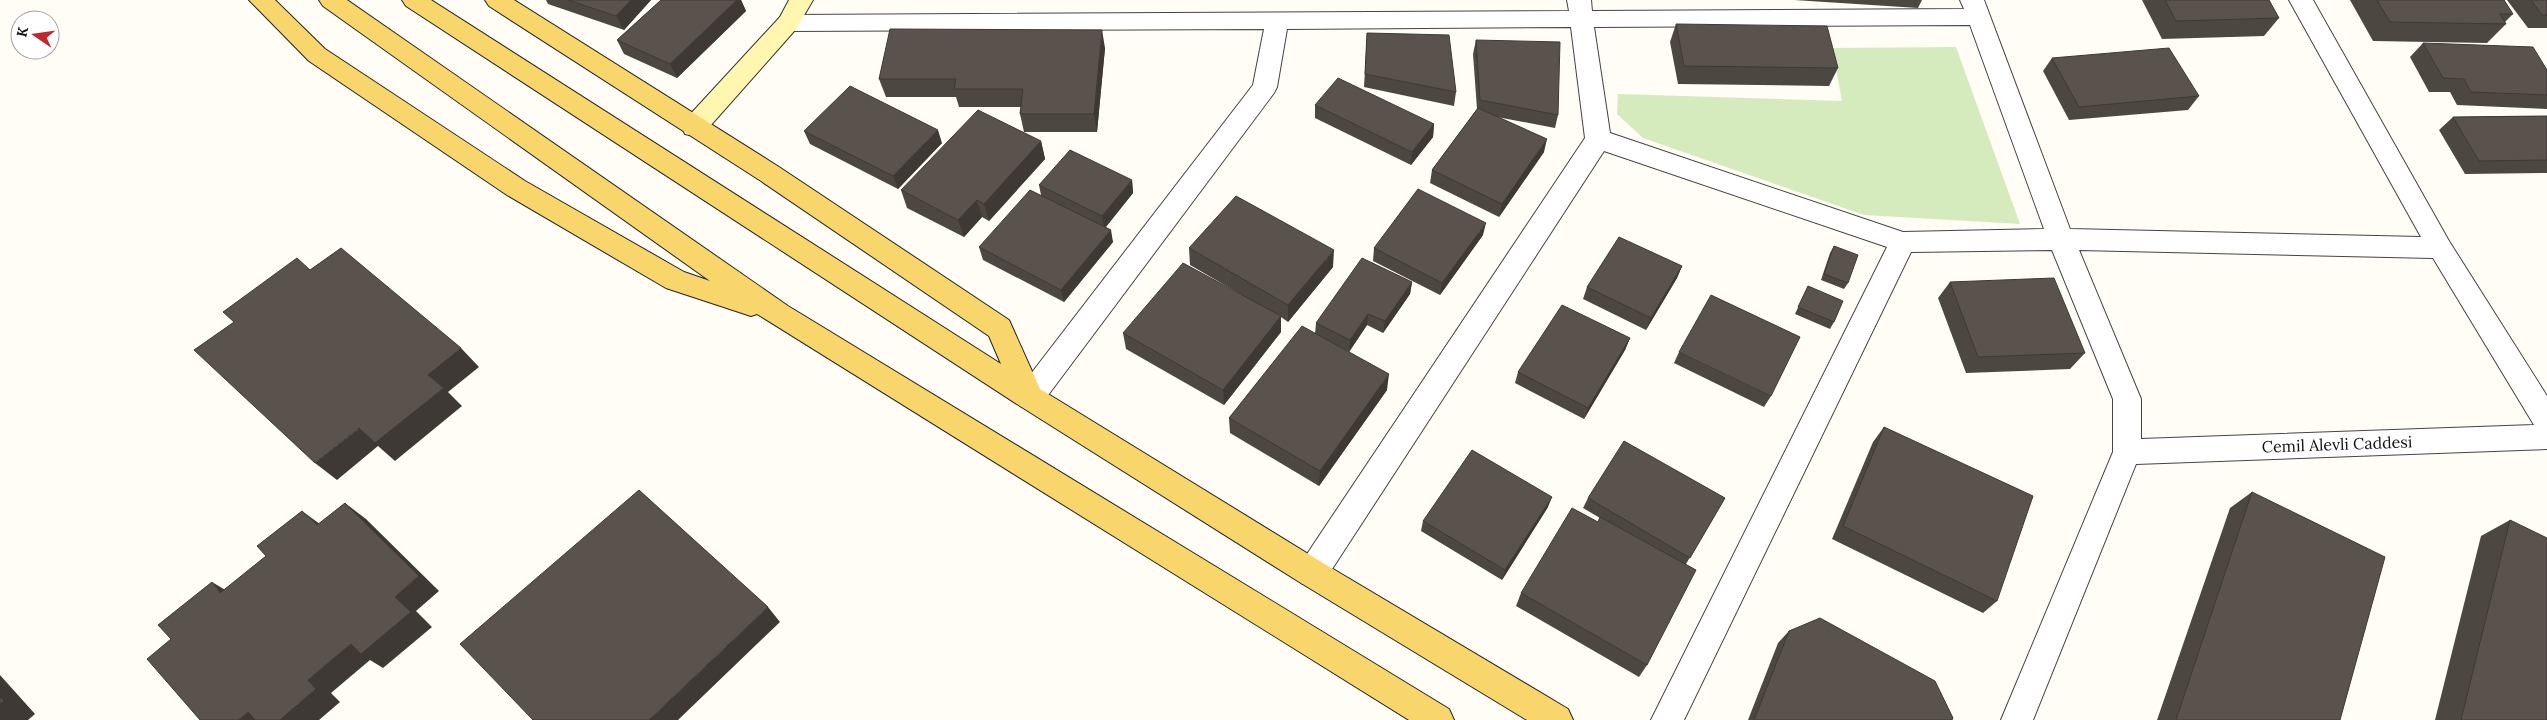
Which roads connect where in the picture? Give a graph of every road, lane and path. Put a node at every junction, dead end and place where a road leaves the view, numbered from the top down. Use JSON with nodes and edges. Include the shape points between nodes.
{"nodes":[{"id":1,"x":262,"y":0,"type":"edge"},
{"id":2,"x":331,"y":0,"type":"edge"},
{"id":3,"x":414,"y":0,"type":"edge"},
{"id":4,"x":498,"y":0,"type":"edge"},
{"id":5,"x":801,"y":0,"type":"edge"},
{"id":6,"x":2301,"y":0,"type":"edge"},
{"id":7,"x":1975,"y":9,"type":"edge"},
{"id":8,"x":1580,"y":10,"type":"edge"},
{"id":9,"x":1277,"y":20,"type":"junction"},
{"id":10,"x":788,"y":23,"type":"junction"},
{"id":11,"x":694,"y":127,"type":"junction"},
{"id":12,"x":1598,"y":139,"type":"junction"},
{"id":13,"x":2061,"y":239,"type":"junction"},
{"id":14,"x":1903,"y":242,"type":"junction"},
{"id":15,"x":2440,"y":248,"type":"junction"},
{"id":16,"x":778,"y":314,"type":"junction"},
{"id":17,"x":1030,"y":398,"type":"junction"},
{"id":18,"x":2547,"y":421,"type":"edge"},
{"id":19,"x":2547,"y":436,"type":"edge"},
{"id":20,"x":2127,"y":452,"type":"junction"},
{"id":21,"x":1312,"y":573,"type":"junction"},
{"id":22,"x":1438,"y":720,"type":"edge"},
{"id":23,"x":1557,"y":720,"type":"edge"},
{"id":24,"x":1667,"y":720,"type":"edge"},
{"id":25,"x":2017,"y":720,"type":"edge"}],
"edges":[{"from":1,"to":16,"type":"main road","via":[[317,55],[516,188],[675,280]]},
{"from":2,"to":16,"type":"main road"},
{"from":3,"to":17,"type":"main road"},
{"from":4,"to":11,"type":"main road"},
{"from":5,"to":10,"type":"street"},
{"from":6,"to":15,"type":"street"},
{"from":7,"to":8,"type":"street"},
{"from":7,"to":13,"type":"street"},
{"from":8,"to":9,"type":"street"},
{"from":8,"to":12,"type":"street"},
{"from":9,"to":10,"type":"street"},
{"from":9,"to":17,"type":"street","via":[[1265,87]]},
{"from":10,"to":11,"type":"street"},
{"from":11,"to":17,"type":"main road","via":[[770,174],[998,328]]},
{"from":12,"to":14,"type":"street"},
{"from":12,"to":21,"type":"street"},
{"from":13,"to":14,"type":"street"},
{"from":13,"to":15,"type":"street"},
{"from":13,"to":20,"type":"street","via":[[2127,398]]},
{"from":14,"to":24,"type":"street"},
{"from":15,"to":18,"type":"street"},
{"from":16,"to":22,"type":"main road"},
{"from":17,"to":21,"type":"main road"},
{"from":19,"to":20,"type":"street","name":"Cemil Alevli Caddesi"},
{"from":20,"to":25,"type":"street"},
{"from":21,"to":23,"type":"main road"}]}
